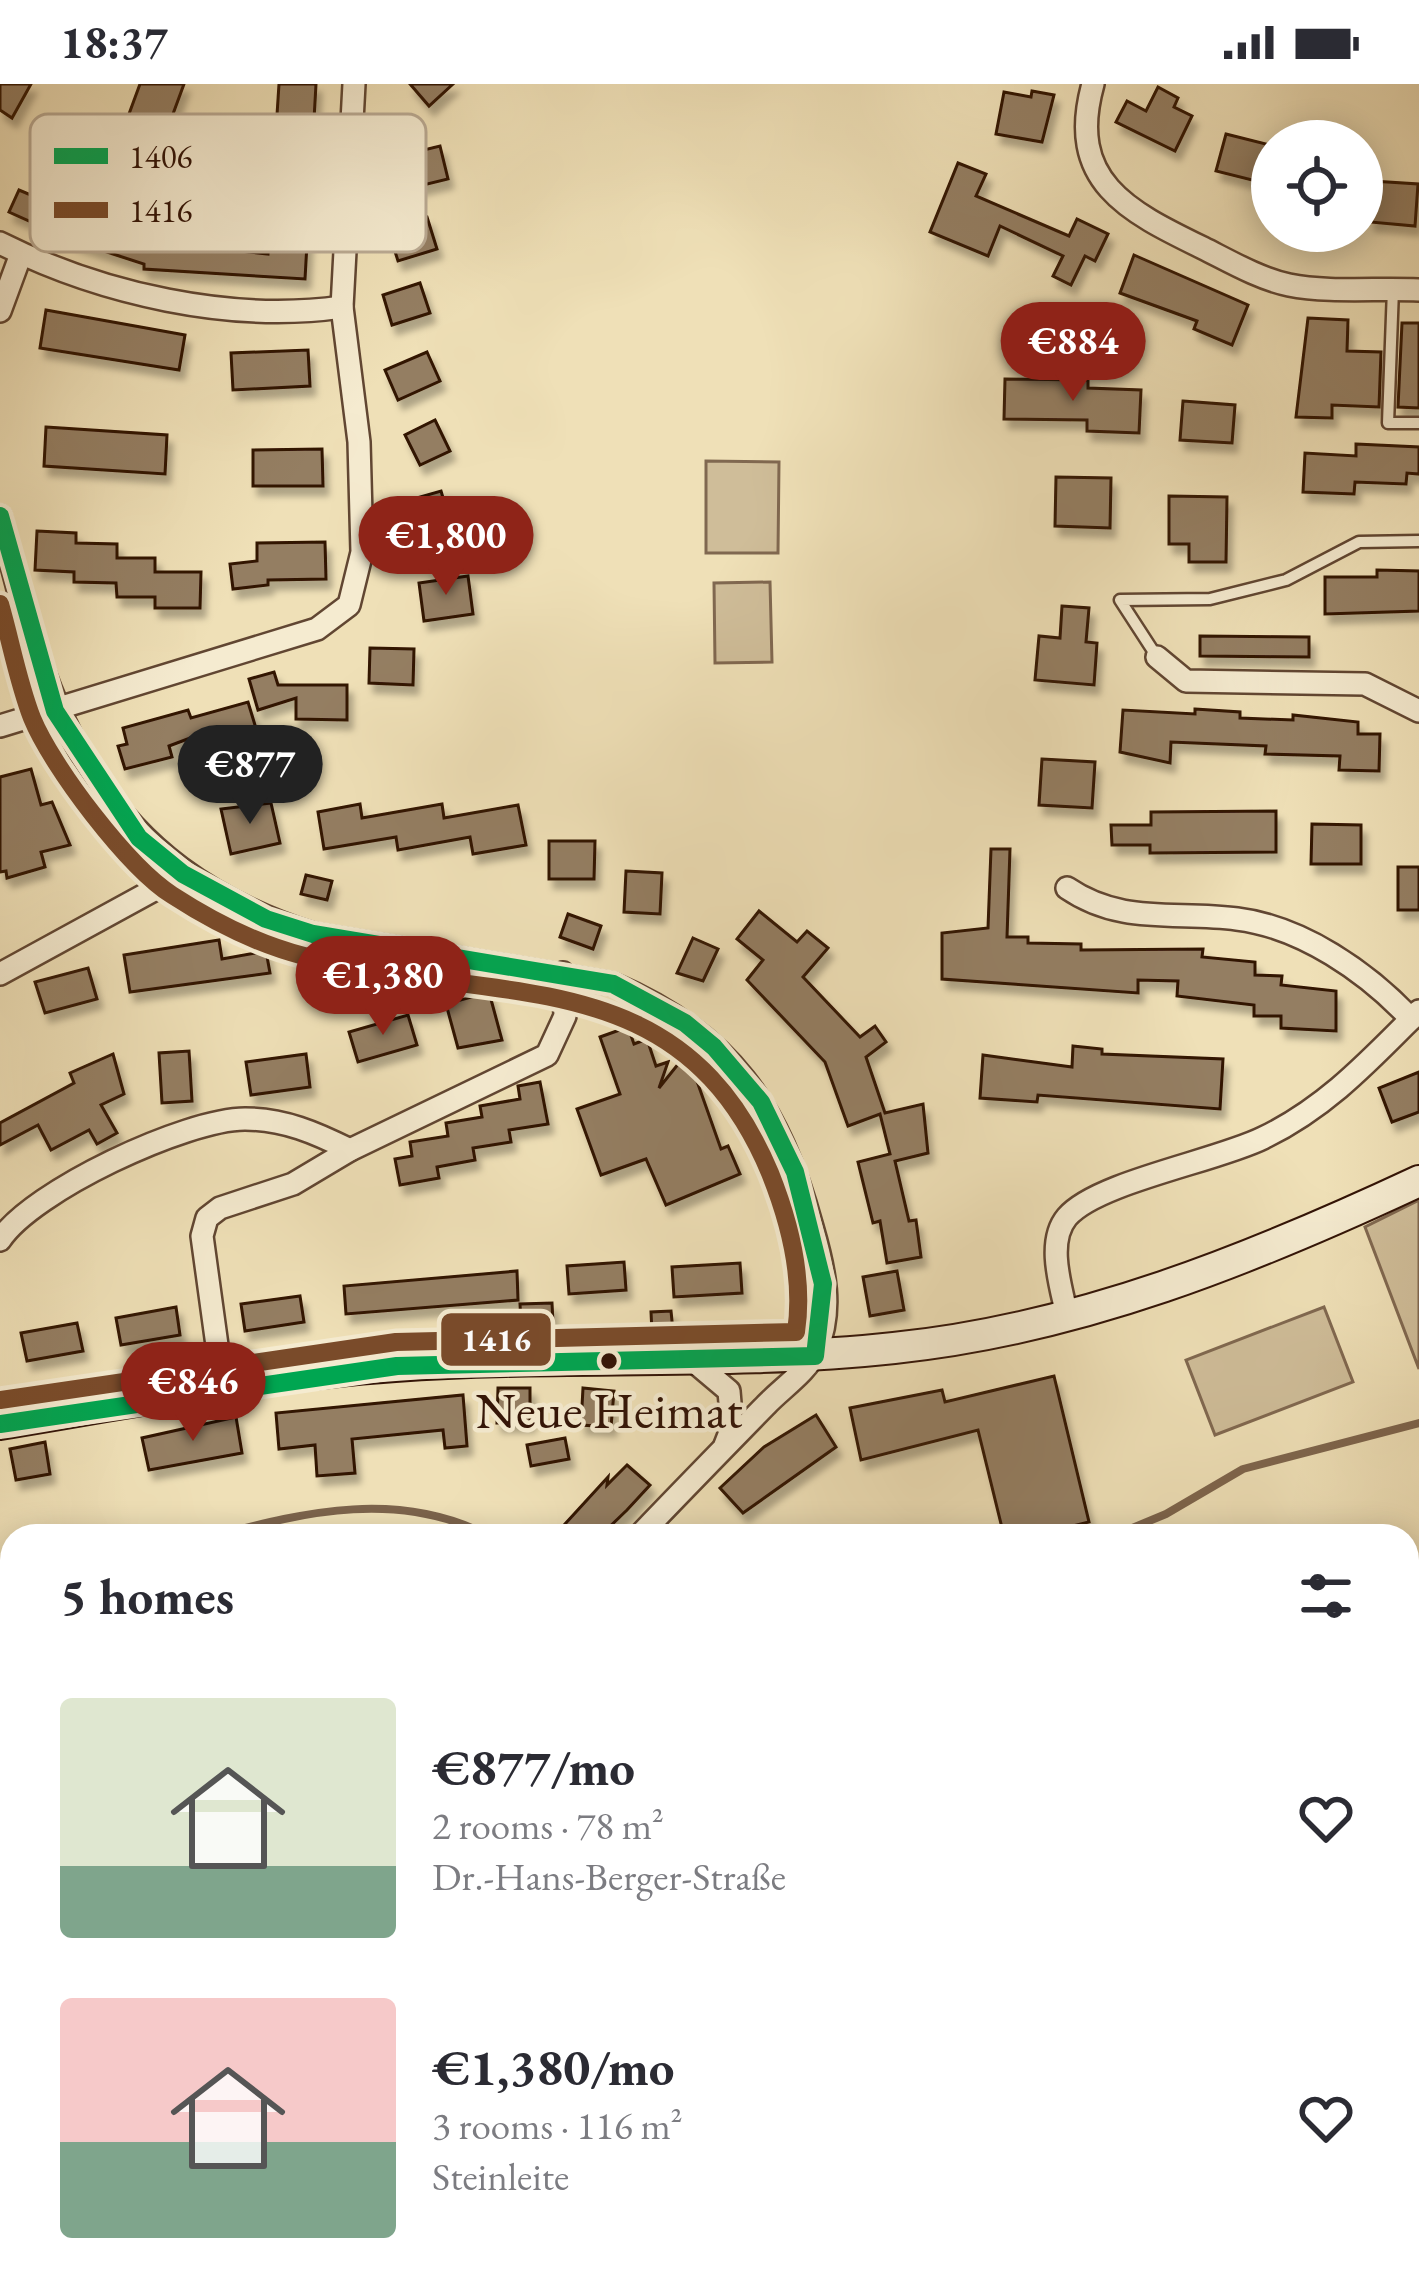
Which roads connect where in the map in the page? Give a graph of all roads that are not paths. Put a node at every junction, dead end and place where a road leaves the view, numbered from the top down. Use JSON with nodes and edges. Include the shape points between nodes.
{"nodes":[{"id":1,"x":354,"y":84,"type":"edge"},
{"id":2,"x":1093,"y":84,"type":"edge"},
{"id":3,"x":353,"y":114,"type":"edge"},
{"id":4,"x":0,"y":243,"type":"edge"},
{"id":5,"x":346,"y":252,"type":"edge"},
{"id":6,"x":21,"y":254,"type":"junction"},
{"id":7,"x":1393,"y":289,"type":"junction"},
{"id":8,"x":1419,"y":290,"type":"edge"},
{"id":9,"x":343,"y":307,"type":"junction"},
{"id":10,"x":0,"y":311,"type":"edge"},
{"id":11,"x":1419,"y":423,"type":"edge"},
{"id":12,"x":0,"y":515,"type":"edge"},
{"id":13,"x":1419,"y":541,"type":"edge"},
{"id":14,"x":1157,"y":657,"type":"joint"},
{"id":15,"x":55,"y":711,"type":"junction"},
{"id":16,"x":1419,"y":711,"type":"edge"},
{"id":17,"x":0,"y":726,"type":"edge"},
{"id":18,"x":183,"y":874,"type":"junction"},
{"id":19,"x":1067,"y":888,"type":"dead end"},
{"id":20,"x":563,"y":973,"type":"junction"},
{"id":21,"x":0,"y":974,"type":"edge"},
{"id":22,"x":1415,"y":1015,"type":"edge"},
{"id":23,"x":350,"y":1150,"type":"junction"},
{"id":24,"x":1419,"y":1181,"type":"edge"},
{"id":25,"x":0,"y":1240,"type":"edge"},
{"id":26,"x":1067,"y":1316,"type":"junction"},
{"id":27,"x":814,"y":1356,"type":"junction"},
{"id":28,"x":690,"y":1359,"type":"junction"},
{"id":29,"x":223,"y":1389,"type":"junction"},
{"id":30,"x":0,"y":1424,"type":"edge"},
{"id":31,"x":724,"y":1447,"type":"junction"},
{"id":32,"x":650,"y":1524,"type":"edge"}],
"edges":[{"from":1,"to":3,"type":"street"},
{"from":2,"to":7,"type":"street","via":[[1088,148],[1102,183],[1129,209],[1288,285]]},
{"from":4,"to":6,"type":"street"},
{"from":5,"to":9,"type":"street"},
{"from":6,"to":9,"type":"street","via":[[191,306],[262,314]]},
{"from":6,"to":10,"type":"street"},
{"from":7,"to":8,"type":"street"},
{"from":7,"to":11,"type":"lane","via":[[1388,423]]},
{"from":9,"to":15,"type":"street","via":[[362,552],[349,605],[317,629]]},
{"from":12,"to":15,"type":"street"},
{"from":13,"to":14,"type":"lane","via":[[1359,542],[1286,580],[1210,599],[1120,600]]},
{"from":14,"to":16,"type":"street","via":[[1186,681],[1365,684]]},
{"from":15,"to":17,"type":"street"},
{"from":15,"to":18,"type":"street","via":[[139,838]]},
{"from":18,"to":20,"type":"street","via":[[266,919],[360,946]]},
{"from":18,"to":21,"type":"street"},
{"from":19,"to":22,"type":"street","via":[[1124,916],[1274,925]]},
{"from":20,"to":23,"type":"street","via":[[566,1016],[547,1055]]},
{"from":20,"to":27,"type":"street","via":[[649,999],[708,1039],[774,1117],[824,1269],[826,1315]]},
{"from":22,"to":26,"type":"street","via":[[1325,1104],[1260,1140],[1070,1214],[1057,1245]]},
{"from":23,"to":25,"type":"street","via":[[275,1120],[204,1126],[130,1154],[34,1206]]},
{"from":23,"to":29,"type":"street","via":[[293,1184],[207,1218],[202,1236]]},
{"from":24,"to":26,"type":"street","via":[[1260,1254]]},
{"from":26,"to":27,"type":"street","via":[[938,1343]]},
{"from":27,"to":28,"type":"street"},
{"from":27,"to":31,"type":"street"},
{"from":28,"to":29,"type":"street","via":[[398,1366]]},
{"from":28,"to":31,"type":"street","via":[[729,1391],[732,1427]]},
{"from":29,"to":30,"type":"street"},
{"from":31,"to":32,"type":"street"}]}
